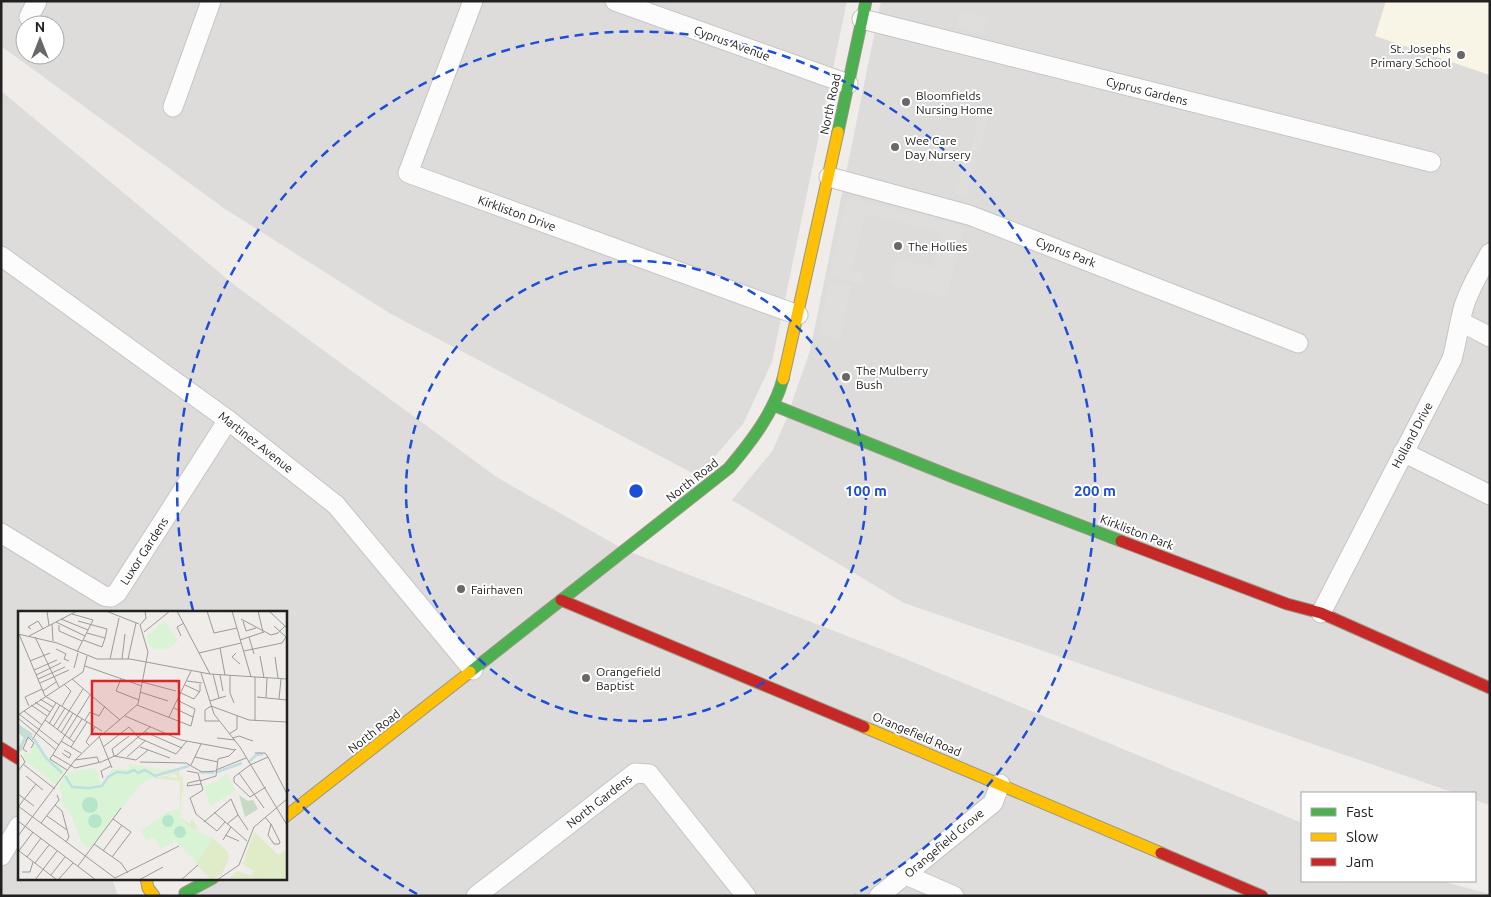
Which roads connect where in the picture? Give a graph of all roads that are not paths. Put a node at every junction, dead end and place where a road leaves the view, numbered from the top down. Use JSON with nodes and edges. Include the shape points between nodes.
{"nodes":[{"id":1,"x":211,"y":1,"type":"edge"},
{"id":2,"x":473,"y":1,"type":"edge"},
{"id":3,"x":615,"y":1,"type":"edge"},
{"id":4,"x":864,"y":10,"type":"edge"},
{"id":5,"x":848,"y":84,"type":"junction"},
{"id":6,"x":173,"y":107,"type":"dead end"},
{"id":7,"x":1431,"y":162,"type":"dead end"},
{"id":8,"x":829,"y":177,"type":"junction"},
{"id":9,"x":1490,"y":253,"type":"edge"},
{"id":10,"x":1,"y":256,"type":"edge"},
{"id":11,"x":798,"y":315,"type":"junction"},
{"id":12,"x":1461,"y":322,"type":"junction"},
{"id":13,"x":1490,"y":337,"type":"edge"},
{"id":14,"x":1298,"y":343,"type":"dead end"},
{"id":15,"x":773,"y":405,"type":"junction"},
{"id":16,"x":228,"y":420,"type":"junction"},
{"id":17,"x":1404,"y":452,"type":"junction"},
{"id":18,"x":1490,"y":495,"type":"edge"},
{"id":19,"x":1,"y":533,"type":"edge"},
{"id":20,"x":562,"y":600,"type":"junction"},
{"id":21,"x":1321,"y":613,"type":"junction"},
{"id":22,"x":473,"y":670,"type":"junction"},
{"id":23,"x":1490,"y":688,"type":"edge"},
{"id":24,"x":1,"y":748,"type":"edge"},
{"id":25,"x":18,"y":758,"type":"edge"},
{"id":26,"x":1000,"y":784,"type":"junction"},
{"id":27,"x":286,"y":817,"type":"edge"},
{"id":28,"x":18,"y":828,"type":"edge"},
{"id":29,"x":1,"y":856,"type":"edge"},
{"id":30,"x":906,"y":875,"type":"junction"},
{"id":31,"x":189,"y":880,"type":"edge"},
{"id":32,"x":210,"y":880,"type":"edge"},
{"id":33,"x":183,"y":894,"type":"edge"},
{"id":34,"x":476,"y":896,"type":"edge"},
{"id":35,"x":746,"y":896,"type":"edge"},
{"id":36,"x":879,"y":896,"type":"edge"},
{"id":37,"x":954,"y":896,"type":"edge"},
{"id":38,"x":1262,"y":896,"type":"edge"}],
"edges":[{"from":1,"to":6,"type":"street"},
{"from":2,"to":11,"type":"street","name":"Kirkliston Drive","via":[[408,174]]},
{"from":3,"to":5,"type":"street","name":"Cyprus Avenue"},
{"from":4,"to":5,"type":"street","name":"North Road"},
{"from":4,"to":7,"type":"street","name":"Cyprus Gardens"},
{"from":5,"to":8,"type":"street","name":"North Road"},
{"from":8,"to":11,"type":"street","name":"North Road"},
{"from":8,"to":14,"type":"street","name":"Cyprus Park","via":[[969,215]]},
{"from":9,"to":12,"type":"street","name":"Holland Drive","via":[[1469,293]]},
{"from":10,"to":16,"type":"street","name":"Martinez Avenue"},
{"from":11,"to":15,"type":"street","name":"North Road"},
{"from":12,"to":13,"type":"street"},
{"from":12,"to":17,"type":"street","name":"Holland Drive","via":[[1452,359]]},
{"from":15,"to":20,"type":"street","name":"North Road","via":[[729,468]]},
{"from":15,"to":21,"type":"street","name":"Kirkliston Park","via":[[1278,601]]},
{"from":16,"to":19,"type":"street","name":"Luxor Gardens","via":[[111,598]]},
{"from":16,"to":22,"type":"street","name":"Martinez Avenue","via":[[336,506]]},
{"from":17,"to":18,"type":"street"},
{"from":17,"to":21,"type":"street","name":"Holland Drive"},
{"from":20,"to":22,"type":"street","name":"North Road"},
{"from":20,"to":26,"type":"street","name":"Orangefield Road"},
{"from":21,"to":23,"type":"street","name":"Kirkliston Park"},
{"from":22,"to":27,"type":"street","name":"North Road"},
{"from":24,"to":25,"type":"street"},
{"from":26,"to":30,"type":"street","name":"Orangefield Grove","via":[[993,803]]},
{"from":26,"to":38,"type":"street","name":"Orangefield Road"},
{"from":28,"to":29,"type":"street"},
{"from":30,"to":36,"type":"street","name":"Orangefield Grove"},
{"from":30,"to":37,"type":"street"},
{"from":31,"to":33,"type":"street"},
{"from":32,"to":33,"type":"street"},
{"from":34,"to":35,"type":"street","name":"North Gardens","via":[[635,773],[649,774]]}]}
